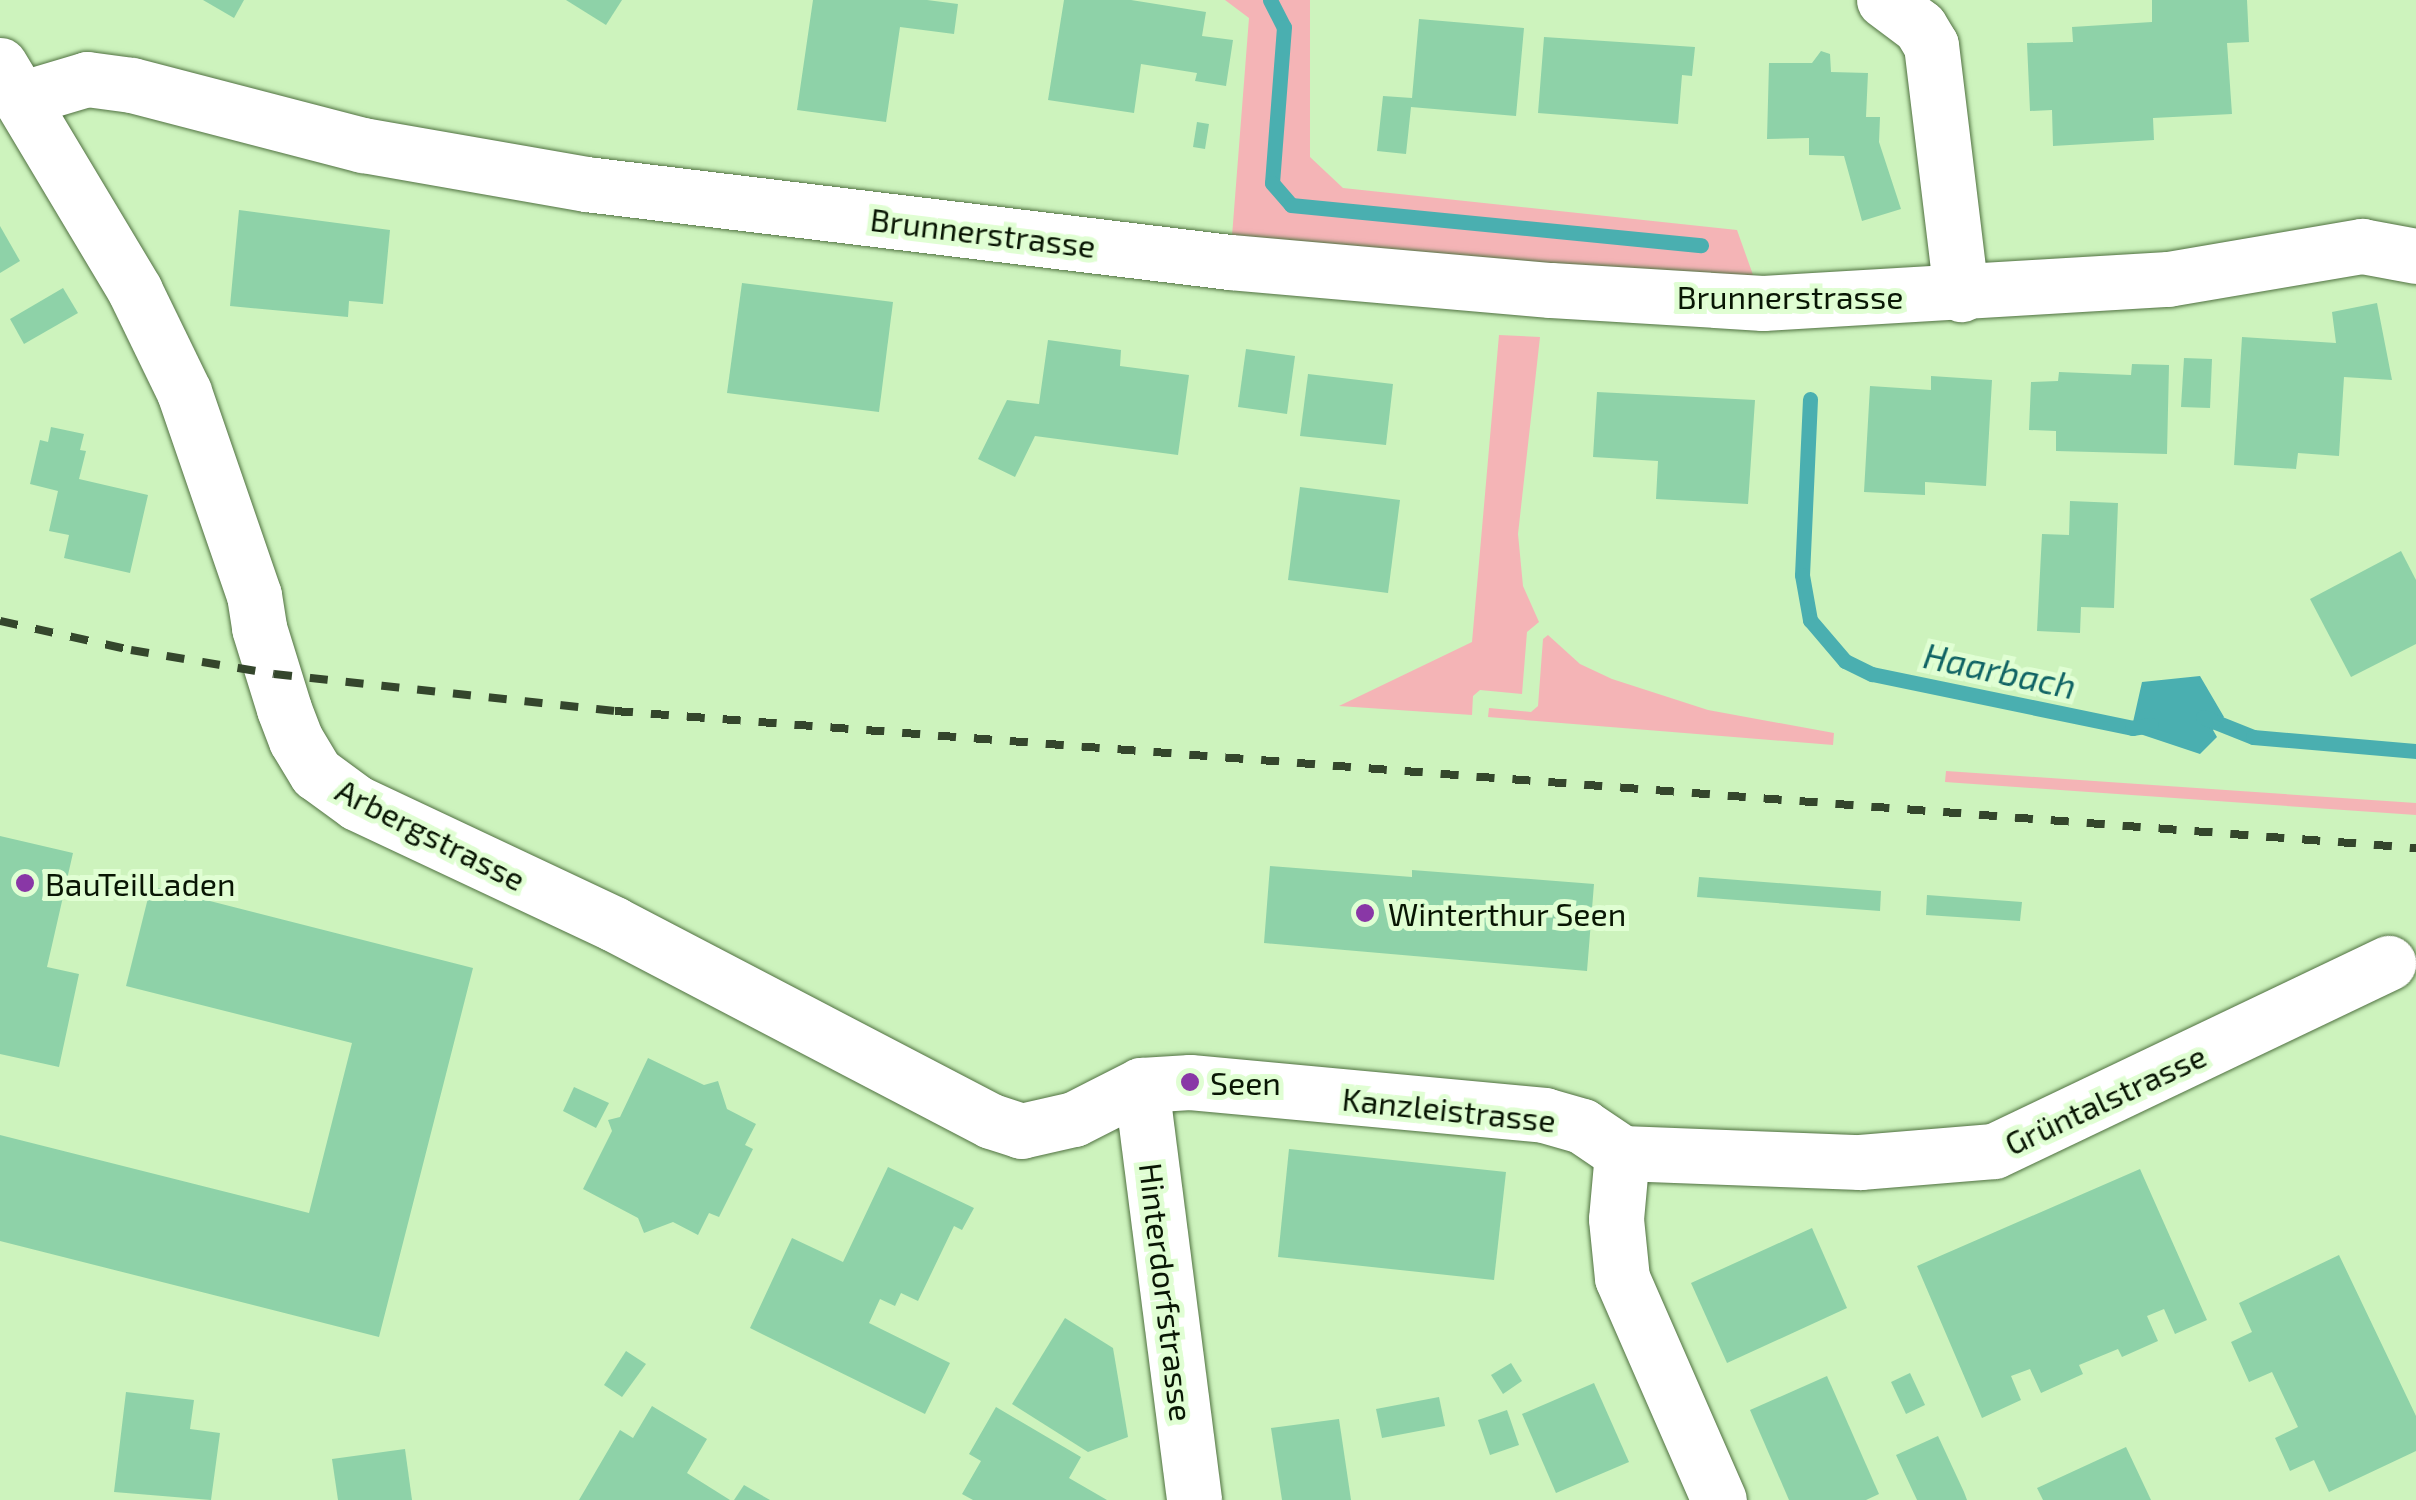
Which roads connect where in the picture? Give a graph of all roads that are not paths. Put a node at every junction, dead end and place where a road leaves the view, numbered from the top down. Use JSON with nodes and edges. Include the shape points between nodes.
{"nodes":[{"id":1,"x":1884,"y":0,"type":"edge"},
{"id":2,"x":10,"y":82,"type":"edge"},
{"id":3,"x":2416,"y":256,"type":"edge"},
{"id":4,"x":1961,"y":294,"type":"junction"},
{"id":5,"x":2389,"y":963,"type":"dead end"},
{"id":6,"x":1141,"y":1085,"type":"junction"},
{"id":7,"x":1622,"y":1153,"type":"junction"},
{"id":8,"x":1194,"y":1500,"type":"edge"},
{"id":9,"x":1719,"y":1500,"type":"edge"}],
"edges":[{"from":1,"to":4,"type":"street","via":[[1931,45]]},
{"from":2,"to":4,"type":"street","name":"Brunnerstrasse","via":[[132,85],[363,146],[586,184],[1230,262],[1763,303]]},
{"from":2,"to":6,"type":"street","name":"Arbergstrasse","via":[[135,291],[184,392],[254,595],[284,709],[316,773],[357,803],[614,924],[990,1122],[1020,1131],[1074,1119]]},
{"from":3,"to":4,"type":"street","name":"Brunnerstrasse","via":[[2362,246],[2168,279]]},
{"from":5,"to":7,"type":"street","name":"Grüntalstrasse","via":[[1994,1151],[1860,1162]]},
{"from":6,"to":7,"type":"street","name":"Kanzleistrasse","via":[[1190,1082],[1544,1115],[1582,1126]]},
{"from":6,"to":8,"type":"street","name":"Hinterdorfstrasse"},
{"from":7,"to":9,"type":"street","via":[[1616,1220],[1622,1278]]}]}
